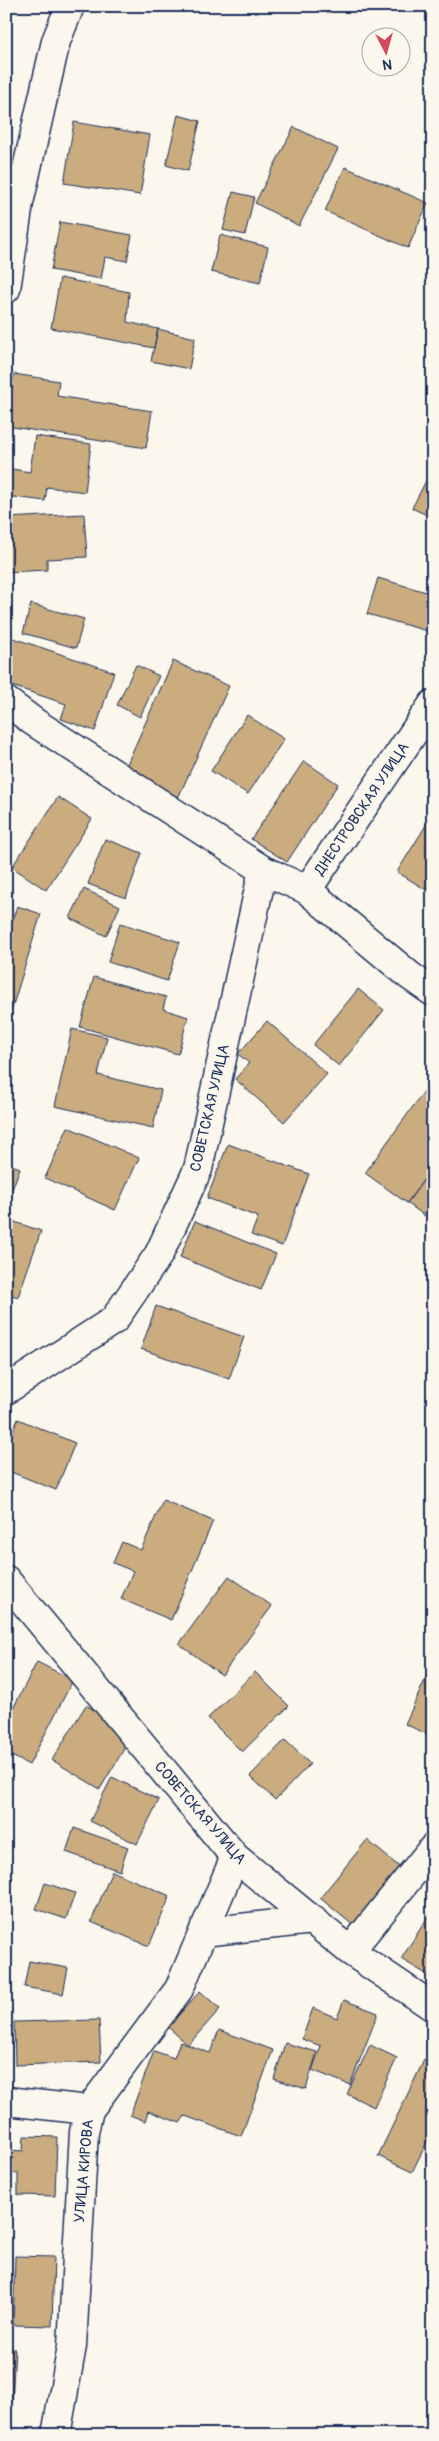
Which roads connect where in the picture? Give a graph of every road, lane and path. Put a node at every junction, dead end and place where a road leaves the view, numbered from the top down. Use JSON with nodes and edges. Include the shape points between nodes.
{"nodes":[{"id":1,"x":70,"y":6,"type":"edge"},
{"id":2,"x":6,"y":289,"type":"edge"},
{"id":3,"x":6,"y":701,"type":"edge"},
{"id":4,"x":433,"y":704,"type":"edge"},
{"id":5,"x":263,"y":870,"type":"junction"},
{"id":6,"x":307,"y":890,"type":"junction"},
{"id":7,"x":433,"y":992,"type":"edge"},
{"id":8,"x":6,"y":1390,"type":"edge"},
{"id":9,"x":6,"y":1580,"type":"edge"},
{"id":10,"x":433,"y":1848,"type":"edge"},
{"id":11,"x":235,"y":1857,"type":"junction"},
{"id":12,"x":312,"y":1920,"type":"junction"},
{"id":13,"x":203,"y":1932,"type":"junction"},
{"id":14,"x":350,"y":1950,"type":"junction"},
{"id":15,"x":433,"y":2007,"type":"edge"},
{"id":16,"x":6,"y":2101,"type":"edge"},
{"id":17,"x":89,"y":2110,"type":"junction"},
{"id":18,"x":56,"y":2435,"type":"edge"}],
"edges":[{"from":1,"to":2,"type":"street","via":[[56,41],[21,193]]},
{"from":3,"to":5,"type":"street"},
{"from":4,"to":6,"type":"street","name":"ДНЕСТРОВСКАЯ УЛИЦА"},
{"from":5,"to":6,"type":"street"},
{"from":5,"to":8,"type":"street","name":"СОВЕТСКАЯ УЛИЦА","via":[[198,1169],[158,1254],[114,1320]]},
{"from":6,"to":7,"type":"street"},
{"from":9,"to":11,"type":"street","name":"СОВЕТСКАЯ УЛИЦА"},
{"from":10,"to":14,"type":"street"},
{"from":11,"to":12,"type":"street","name":"СОВЕТСКАЯ УЛИЦА"},
{"from":11,"to":13,"type":"street","name":"УЛИЦА КИРОВА"},
{"from":12,"to":13,"type":"street"},
{"from":12,"to":14,"type":"street","name":"СОВЕТСКАЯ УЛИЦА"},
{"from":13,"to":17,"type":"street","name":"УЛИЦА КИРОВА","via":[[179,1989]]},
{"from":14,"to":15,"type":"street","name":"СОВЕТСКАЯ УЛИЦА"},
{"from":16,"to":17,"type":"street"},
{"from":17,"to":18,"type":"street","name":"УЛИЦА КИРОВА","via":[[84,2132],[72,2346]]}]}
